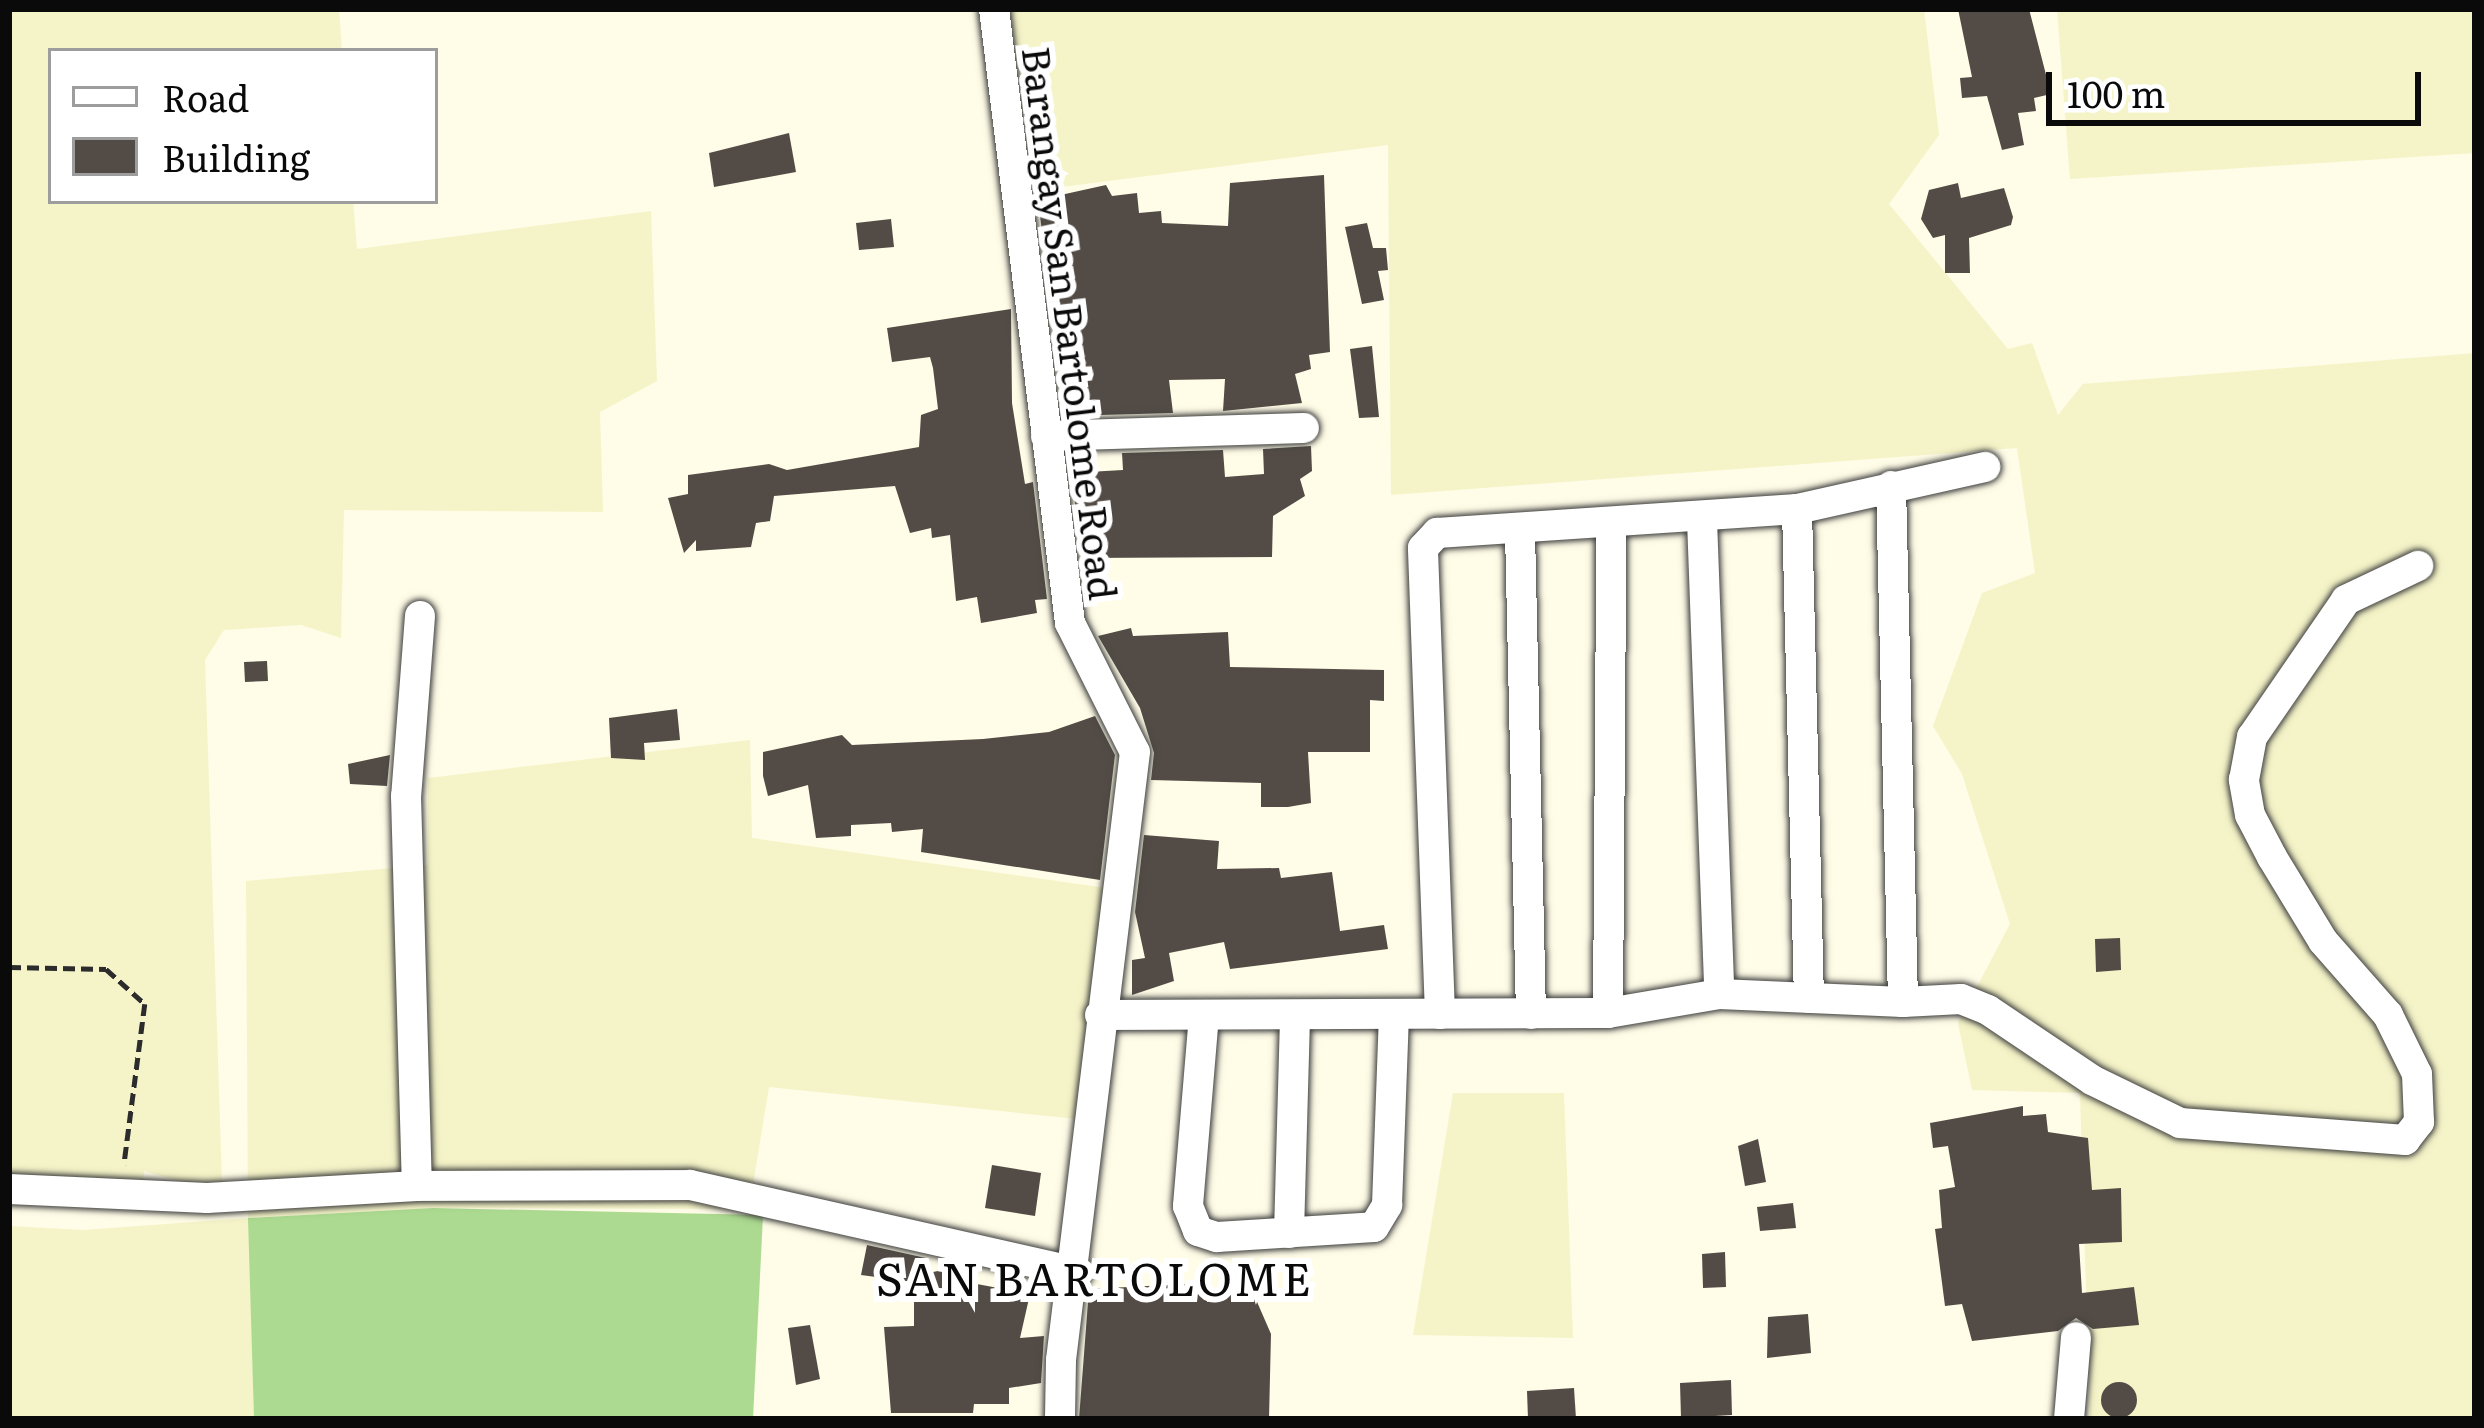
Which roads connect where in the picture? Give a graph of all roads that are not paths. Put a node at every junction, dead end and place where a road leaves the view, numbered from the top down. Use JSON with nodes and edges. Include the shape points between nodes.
{"nodes":[{"id":1,"x":994,"y":9,"type":"edge"},
{"id":2,"x":1304,"y":428,"type":"dead end"},
{"id":3,"x":1046,"y":436,"type":"junction"},
{"id":4,"x":1985,"y":467,"type":"dead end"},
{"id":5,"x":1891,"y":486,"type":"junction"},
{"id":6,"x":1797,"y":509,"type":"junction"},
{"id":7,"x":1702,"y":520,"type":"junction"},
{"id":8,"x":1611,"y":527,"type":"junction"},
{"id":9,"x":1520,"y":531,"type":"junction"},
{"id":10,"x":2418,"y":566,"type":"dead end"},
{"id":11,"x":420,"y":616,"type":"dead end"},
{"id":12,"x":1719,"y":994,"type":"junction"},
{"id":13,"x":1809,"y":998,"type":"junction"},
{"id":14,"x":1904,"y":1001,"type":"junction"},
{"id":15,"x":1608,"y":1013,"type":"junction"},
{"id":16,"x":1440,"y":1014,"type":"junction"},
{"id":17,"x":1532,"y":1014,"type":"junction"},
{"id":18,"x":1100,"y":1015,"type":"junction"},
{"id":19,"x":1204,"y":1015,"type":"junction"},
{"id":20,"x":1394,"y":1016,"type":"junction"},
{"id":21,"x":1295,"y":1018,"type":"junction"},
{"id":22,"x":417,"y":1186,"type":"junction"},
{"id":23,"x":9,"y":1189,"type":"edge"},
{"id":24,"x":1288,"y":1232,"type":"junction"},
{"id":25,"x":1077,"y":1272,"type":"junction"},
{"id":26,"x":2076,"y":1337,"type":"dead end"},
{"id":27,"x":1060,"y":1419,"type":"edge"},
{"id":28,"x":2069,"y":1419,"type":"edge"}],
"edges":[{"from":1,"to":3,"type":"street","name":"Barangay San Bartolome Road"},
{"from":2,"to":3,"type":"street"},
{"from":3,"to":18,"type":"street","name":"Barangay San Bartolome Road","via":[[1070,623],[1135,752]]},
{"from":4,"to":5,"type":"street"},
{"from":5,"to":6,"type":"street"},
{"from":5,"to":14,"type":"street"},
{"from":6,"to":7,"type":"street"},
{"from":6,"to":13,"type":"street"},
{"from":7,"to":8,"type":"street"},
{"from":7,"to":12,"type":"street"},
{"from":8,"to":9,"type":"street"},
{"from":8,"to":15,"type":"street"},
{"from":9,"to":16,"type":"street","via":[[1437,532],[1424,548]]},
{"from":9,"to":17,"type":"street"},
{"from":10,"to":14,"type":"street","via":[[2346,600],[2252,737],[2244,780],[2250,815],[2272,857],[2324,941],[2388,1015],[2417,1074],[2420,1122],[2405,1140],[2180,1123],[2092,1080],[1988,1010],[1960,999]]},
{"from":11,"to":22,"type":"street","via":[[406,796]]},
{"from":12,"to":13,"type":"street"},
{"from":12,"to":15,"type":"street"},
{"from":13,"to":14,"type":"street"},
{"from":15,"to":17,"type":"street"},
{"from":16,"to":17,"type":"street"},
{"from":16,"to":20,"type":"street"},
{"from":18,"to":19,"type":"street"},
{"from":18,"to":25,"type":"street","name":"Barangay San Bartolome Road"},
{"from":19,"to":21,"type":"street"},
{"from":19,"to":24,"type":"street","via":[[1188,1206],[1198,1231],[1217,1238]]},
{"from":20,"to":21,"type":"street"},
{"from":20,"to":24,"type":"street","via":[[1387,1205],[1374,1227]]},
{"from":21,"to":24,"type":"street"},
{"from":22,"to":23,"type":"street","via":[[121,1195]]},
{"from":22,"to":25,"type":"street","via":[[690,1185]]},
{"from":25,"to":27,"type":"street","name":"Barangay San Bartolome Road"},
{"from":26,"to":28,"type":"street"}]}
